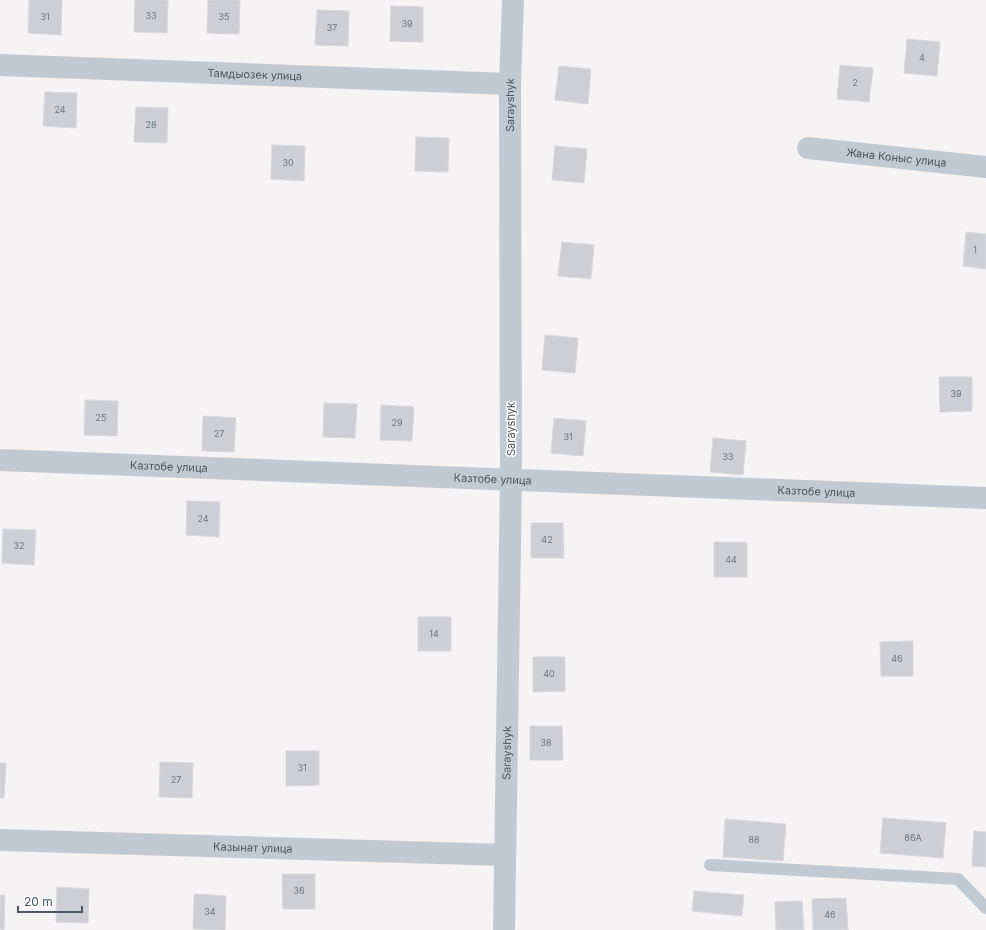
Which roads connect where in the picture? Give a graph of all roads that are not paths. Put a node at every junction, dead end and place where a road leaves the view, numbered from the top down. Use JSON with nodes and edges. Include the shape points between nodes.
{"nodes":[{"id":1,"x":513,"y":0,"type":"edge"},
{"id":2,"x":0,"y":65,"type":"edge"},
{"id":3,"x":510,"y":84,"type":"junction"},
{"id":4,"x":808,"y":148,"type":"dead end"},
{"id":5,"x":986,"y":168,"type":"edge"},
{"id":6,"x":0,"y":460,"type":"edge"},
{"id":7,"x":511,"y":480,"type":"junction"},
{"id":8,"x":986,"y":498,"type":"edge"},
{"id":9,"x":0,"y":840,"type":"edge"},
{"id":10,"x":505,"y":855,"type":"junction"},
{"id":11,"x":710,"y":865,"type":"dead end"},
{"id":12,"x":986,"y":908,"type":"edge"},
{"id":13,"x":504,"y":930,"type":"edge"}],
"edges":[{"from":1,"to":3,"type":"street","name":"Sarayshyk"},
{"from":2,"to":3,"type":"street","name":"Тамдыозек улица"},
{"from":3,"to":7,"type":"street","name":"Sarayshyk"},
{"from":4,"to":5,"type":"street","name":"Жана Коныс улица"},
{"from":6,"to":7,"type":"street","name":"Казтобе улица"},
{"from":7,"to":8,"type":"street","name":"Казтобе улица"},
{"from":7,"to":10,"type":"street","name":"Sarayshyk"},
{"from":9,"to":10,"type":"street","name":"Казынат улица"},
{"from":10,"to":13,"type":"street","name":"Sarayshyk"},
{"from":11,"to":12,"type":"lane","via":[[958,879]]}]}
